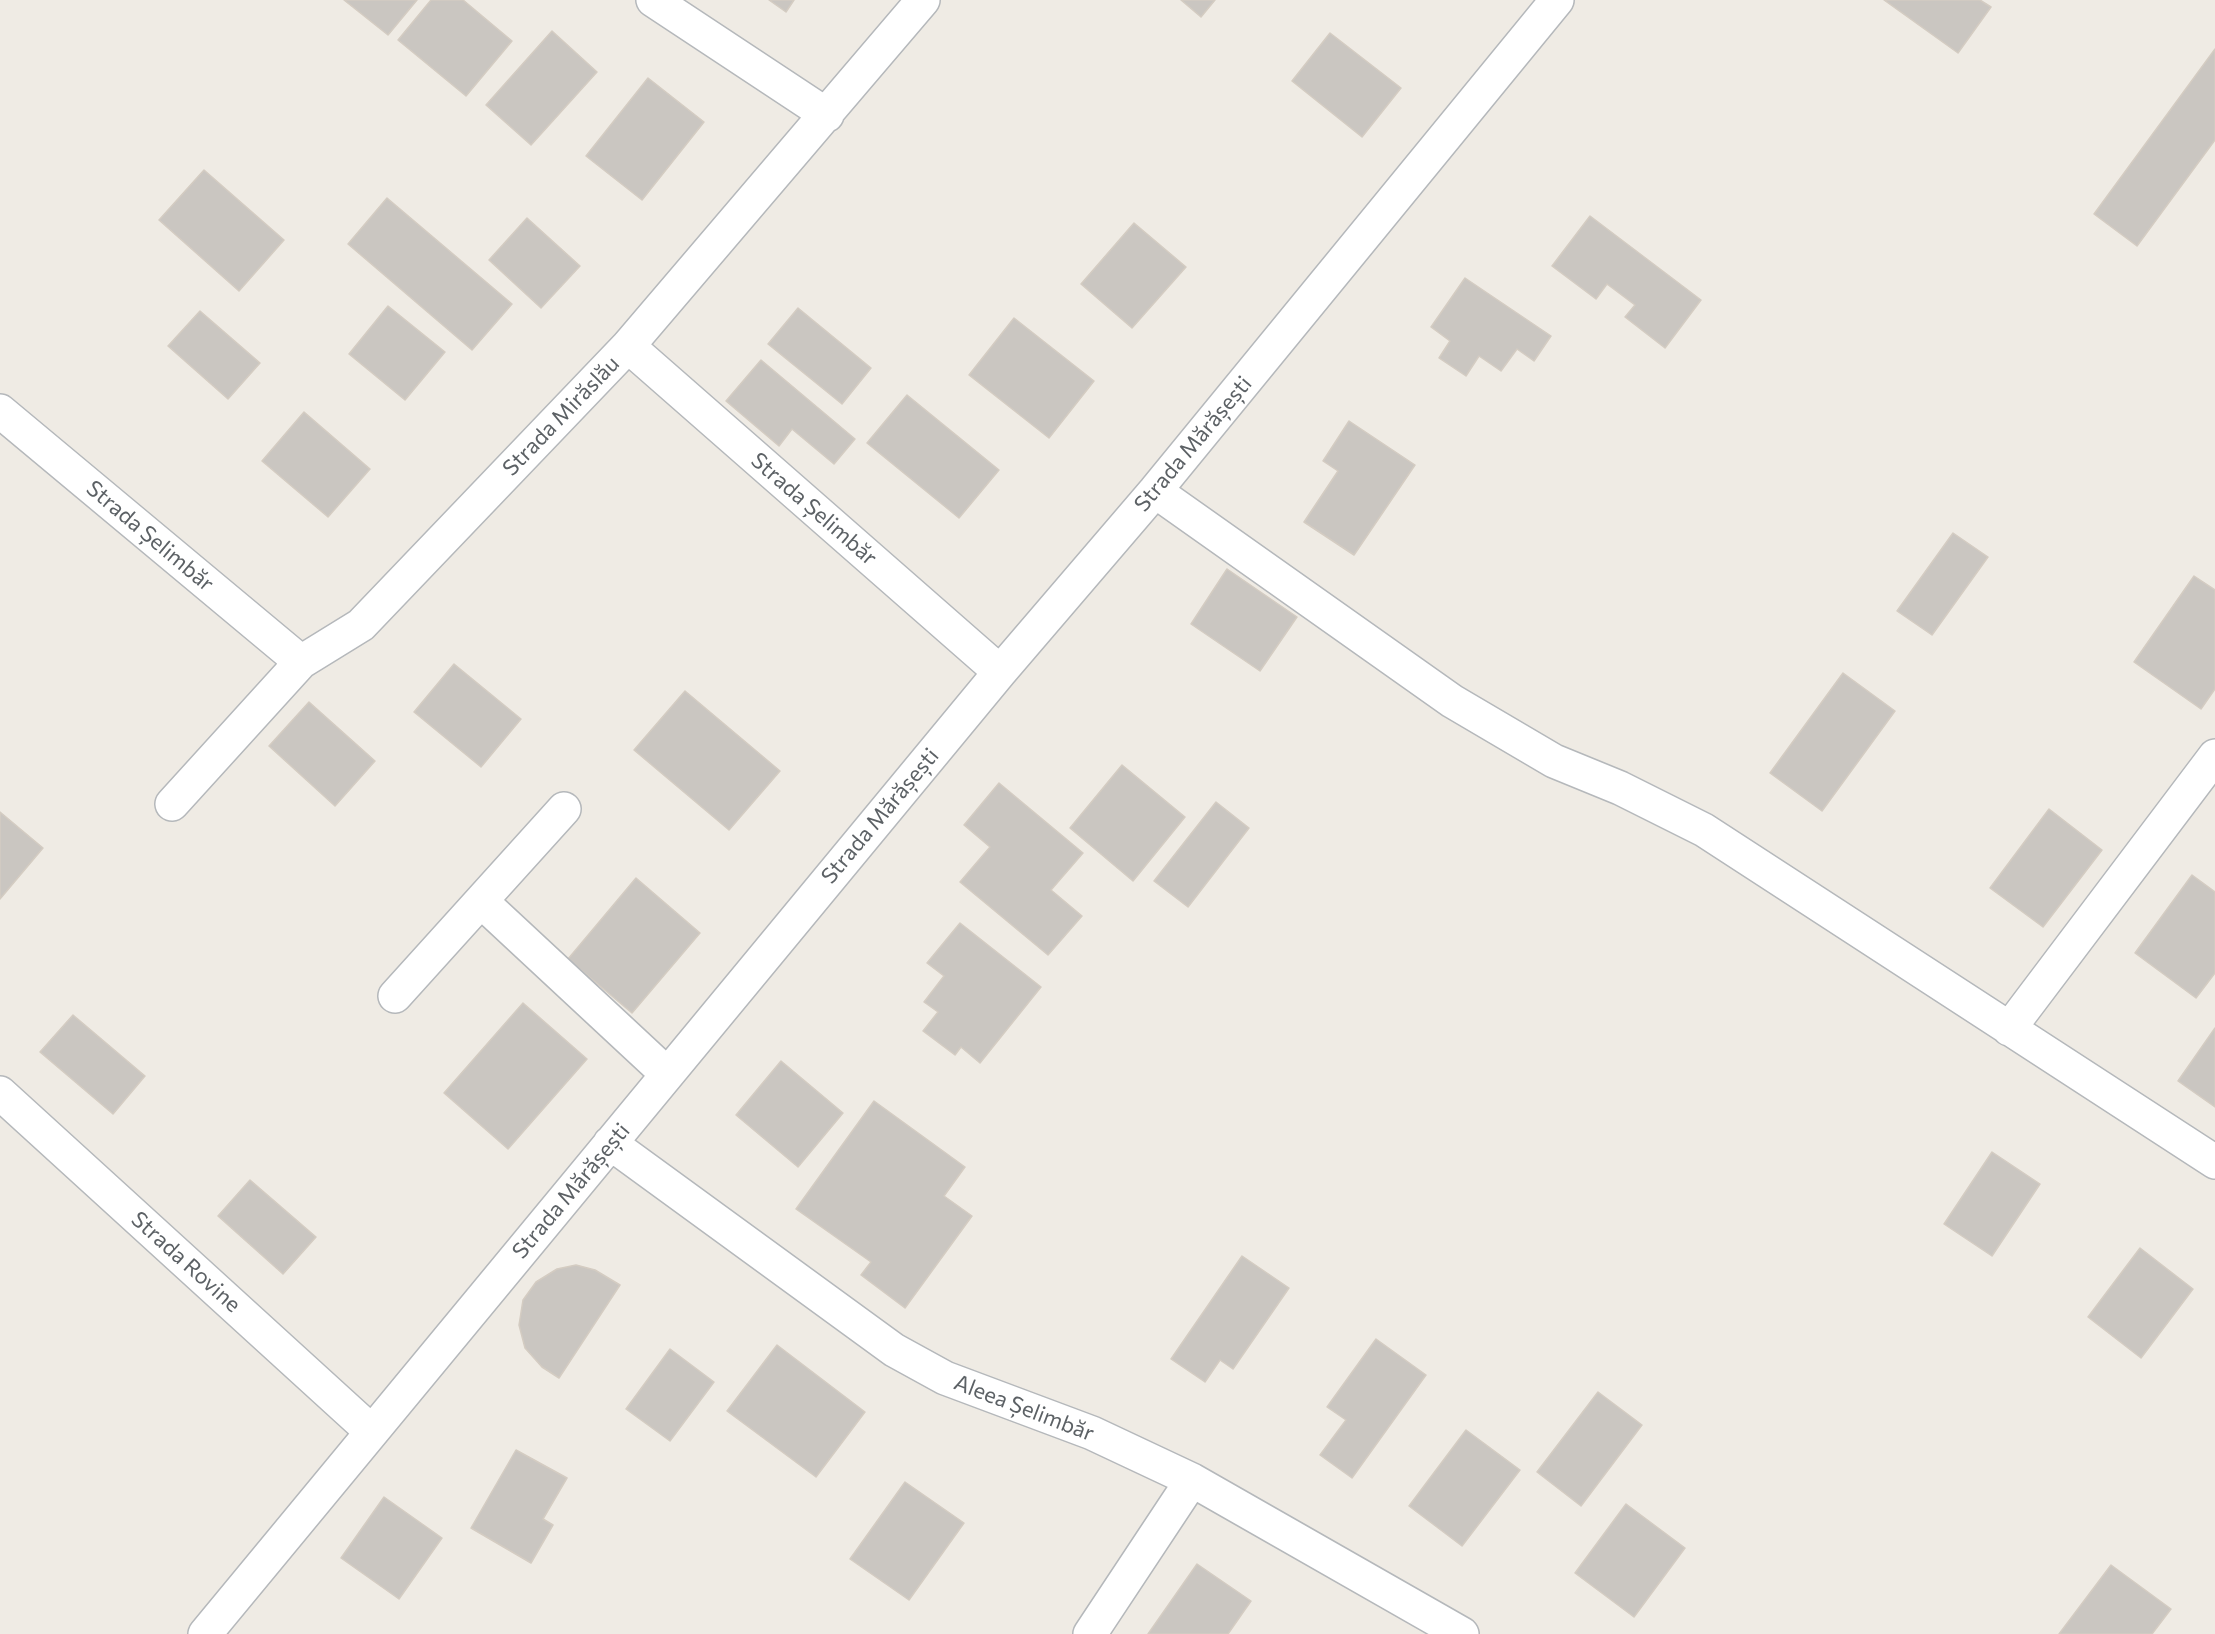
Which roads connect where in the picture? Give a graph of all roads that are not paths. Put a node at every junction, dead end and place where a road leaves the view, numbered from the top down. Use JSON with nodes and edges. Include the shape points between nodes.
{"nodes":[{"id":1,"x":653,"y":0,"type":"edge"},
{"id":2,"x":923,"y":0,"type":"edge"},
{"id":3,"x":1557,"y":0,"type":"edge"},
{"id":4,"x":827,"y":115,"type":"junction"},
{"id":5,"x":628,"y":346,"type":"junction"},
{"id":6,"x":0,"y":411,"type":"edge"},
{"id":7,"x":1155,"y":491,"type":"junction"},
{"id":8,"x":300,"y":662,"type":"junction"},
{"id":9,"x":1000,"y":672,"type":"junction"},
{"id":10,"x":2215,"y":756,"type":"edge"},
{"id":11,"x":172,"y":804,"type":"dead end"},
{"id":12,"x":564,"y":809,"type":"dead end"},
{"id":13,"x":481,"y":901,"type":"junction"},
{"id":14,"x":395,"y":996,"type":"dead end"},
{"id":15,"x":2009,"y":1029,"type":"junction"},
{"id":16,"x":667,"y":1074,"type":"junction"},
{"id":17,"x":0,"y":1093,"type":"edge"},
{"id":18,"x":610,"y":1143,"type":"junction"},
{"id":19,"x":2215,"y":1162,"type":"edge"},
{"id":20,"x":372,"y":1432,"type":"junction"},
{"id":21,"x":1192,"y":1480,"type":"junction"},
{"id":22,"x":205,"y":1634,"type":"edge"},
{"id":23,"x":1090,"y":1634,"type":"edge"},
{"id":24,"x":1462,"y":1634,"type":"edge"}],
"edges":[{"from":1,"to":4,"type":"street"},
{"from":2,"to":4,"type":"street","name":"Strada Mirăslău"},
{"from":3,"to":7,"type":"street","name":"Strada Mărășești"},
{"from":4,"to":5,"type":"street","name":"Strada Mirăslău"},
{"from":5,"to":8,"type":"street","name":"Strada Mirăslău","via":[[361,625]]},
{"from":5,"to":9,"type":"street","name":"Strada Șelimbăr"},
{"from":6,"to":8,"type":"street","name":"Strada Șelimbăr"},
{"from":7,"to":9,"type":"street","name":"Strada Mărășești"},
{"from":7,"to":15,"type":"street","via":[[1452,701],[1554,761],[1620,788],[1704,830]]},
{"from":8,"to":11,"type":"street","name":"Strada Mirăslău"},
{"from":9,"to":16,"type":"street","name":"Strada Mărășești"},
{"from":10,"to":15,"type":"street"},
{"from":12,"to":13,"type":"street"},
{"from":13,"to":14,"type":"street"},
{"from":13,"to":16,"type":"street"},
{"from":15,"to":19,"type":"street"},
{"from":16,"to":18,"type":"street","name":"Strada Mărășești"},
{"from":17,"to":20,"type":"street","name":"Strada Rovine"},
{"from":18,"to":20,"type":"street","name":"Strada Mărășești"},
{"from":18,"to":21,"type":"street","name":"Aleea Șelimbăr","via":[[894,1350],[945,1378],[1092,1433]]},
{"from":20,"to":22,"type":"street","name":"Strada Mărășești"},
{"from":21,"to":23,"type":"street"},
{"from":21,"to":24,"type":"street","name":"Aleea Șelimbăr"}]}
